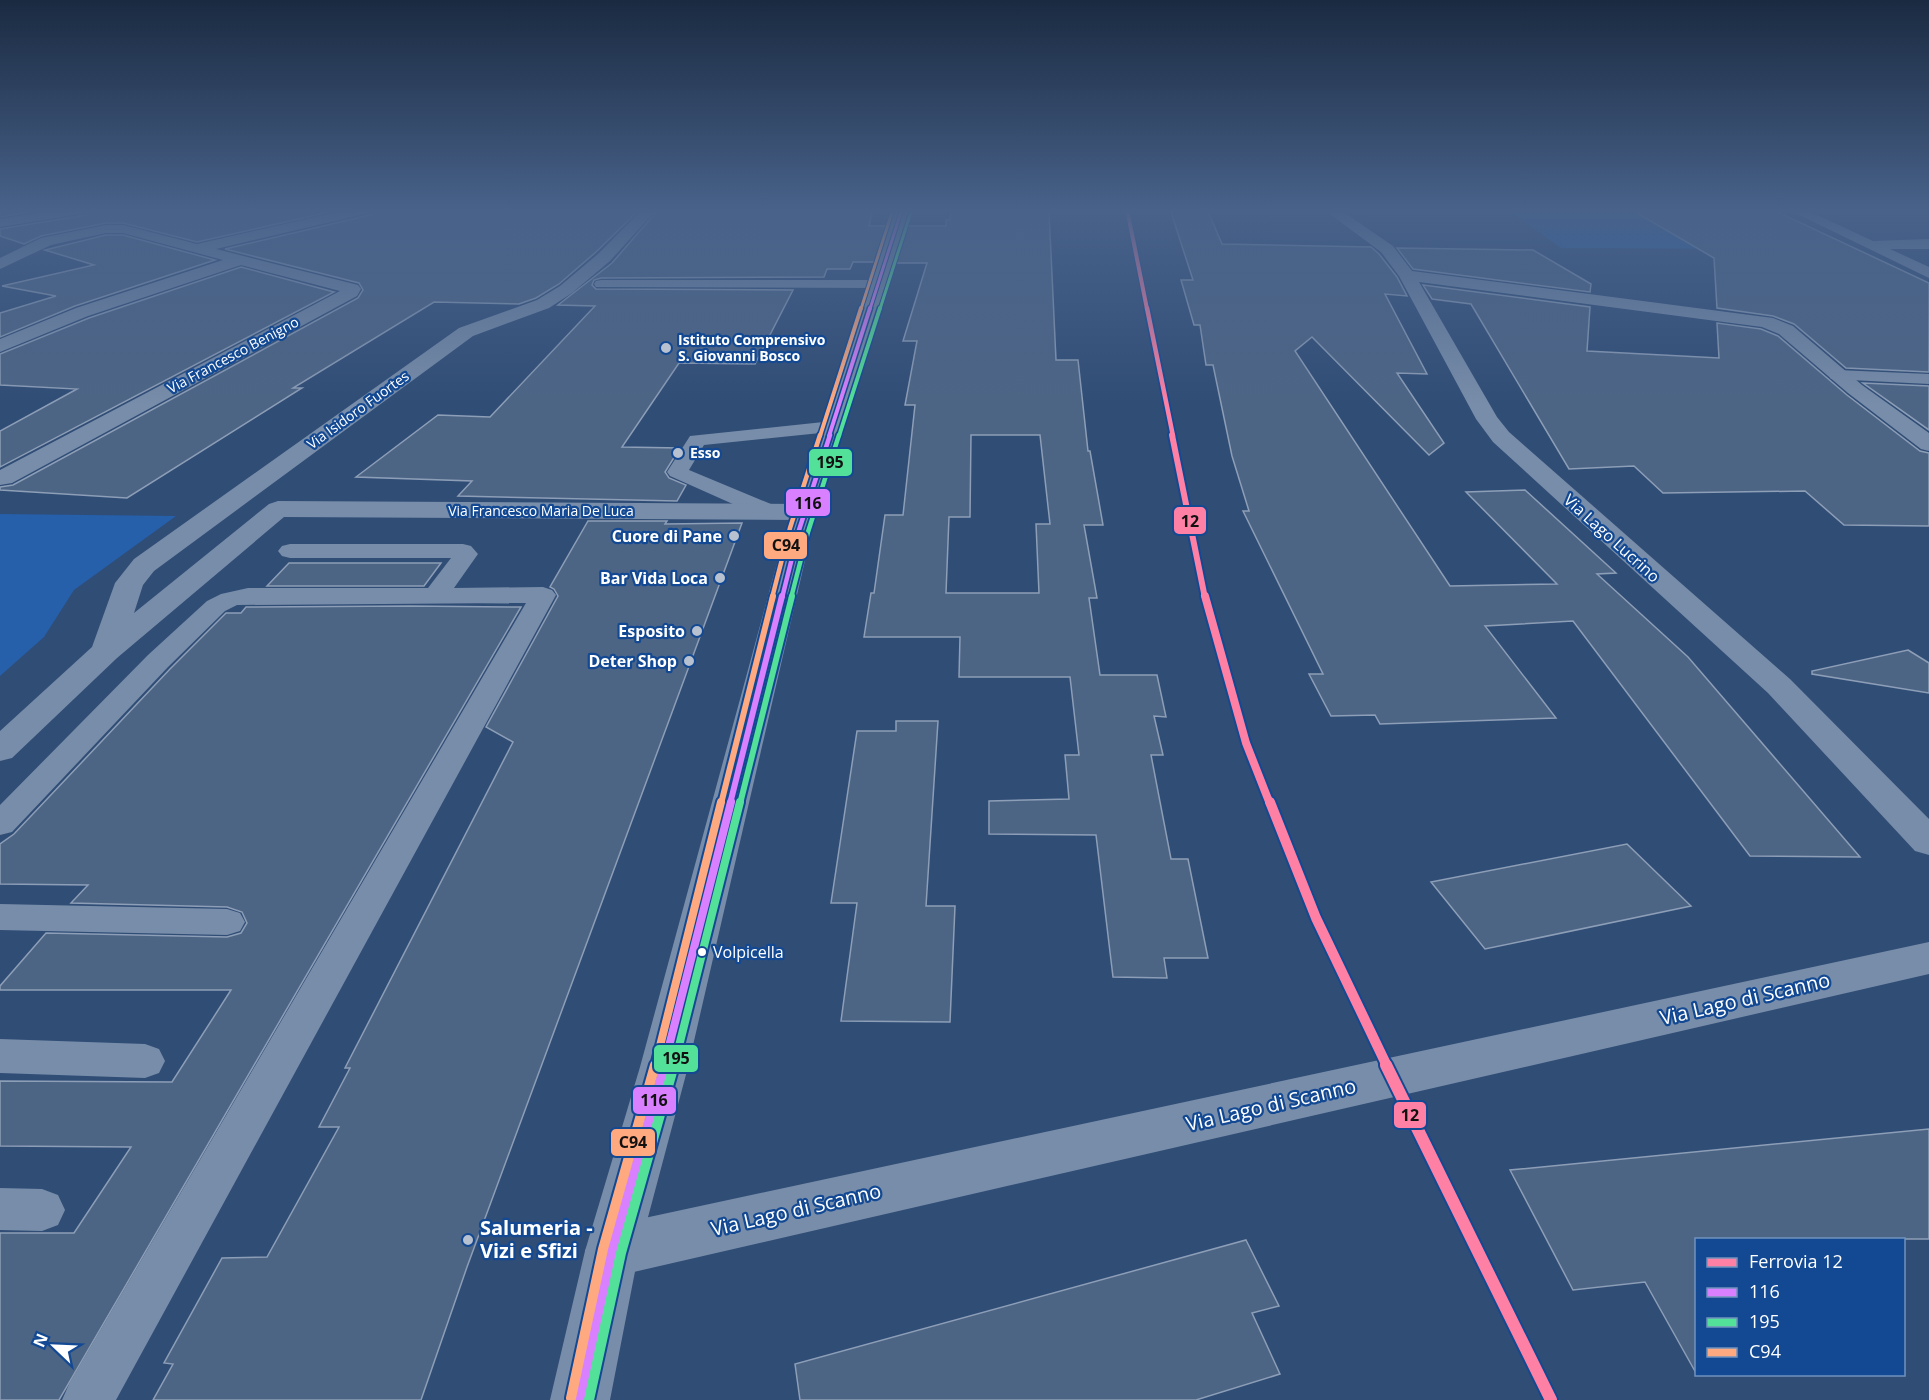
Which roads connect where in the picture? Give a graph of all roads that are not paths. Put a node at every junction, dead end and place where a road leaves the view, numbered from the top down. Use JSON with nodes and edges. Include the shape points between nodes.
{"nodes":[{"id":1,"x":196,"y":274,"type":"edge"},
{"id":2,"x":292,"y":274,"type":"edge"},
{"id":3,"x":588,"y":274,"type":"edge"},
{"id":4,"x":880,"y":274,"type":"edge"},
{"id":5,"x":1407,"y":275,"type":"joint"},
{"id":6,"x":602,"y":284,"type":"dead end"},
{"id":7,"x":877,"y":284,"type":"junction"},
{"id":8,"x":0,"y":346,"type":"edge"},
{"id":9,"x":1837,"y":375,"type":"junction"},
{"id":10,"x":1929,"y":379,"type":"edge"},
{"id":11,"x":833,"y":427,"type":"junction"},
{"id":12,"x":1929,"y":444,"type":"edge"},
{"id":13,"x":3,"y":478,"type":"dead end"},
{"id":14,"x":278,"y":509,"type":"joint"},
{"id":15,"x":787,"y":512,"type":"junction"},
{"id":16,"x":290,"y":551,"type":"dead end"},
{"id":17,"x":435,"y":596,"type":"junction"},
{"id":18,"x":106,"y":651,"type":"junction"},
{"id":19,"x":0,"y":750,"type":"edge"},
{"id":20,"x":0,"y":824,"type":"edge"},
{"id":21,"x":1929,"y":842,"type":"edge"},
{"id":22,"x":0,"y":917,"type":"edge"},
{"id":23,"x":227,"y":922,"type":"dead end"},
{"id":24,"x":1929,"y":958,"type":"edge"},
{"id":25,"x":0,"y":1056,"type":"edge"},
{"id":26,"x":145,"y":1061,"type":"dead end"},
{"id":27,"x":612,"y":1251,"type":"junction"},
{"id":28,"x":88,"y":1400,"type":"edge"},
{"id":29,"x":580,"y":1400,"type":"edge"}],
"edges":[{"from":1,"to":8,"type":"street","via":[[76,314]]},
{"from":2,"to":13,"type":"street","name":"Via Francesco Benigno","via":[[352,289]]},
{"from":3,"to":18,"type":"street","name":"Via Isidoro Fuortes","via":[[548,301],[466,332],[144,565],[129,584]]},
{"from":4,"to":7,"type":"street"},
{"from":5,"to":9,"type":"street","via":[[1766,322],[1785,330]]},
{"from":5,"to":21,"type":"street","name":"Via Lago Lucrino","via":[[1487,419],[1501,436],[1779,686]]},
{"from":6,"to":7,"type":"lane"},
{"from":7,"to":11,"type":"street"},
{"from":9,"to":10,"type":"lane"},
{"from":9,"to":12,"type":"street"},
{"from":11,"to":15,"type":"street"},
{"from":11,"to":15,"type":"lane","via":[[697,440],[677,471]]},
{"from":14,"to":15,"type":"street","name":"Via Francesco Maria De Luca"},
{"from":14,"to":18,"type":"street","name":"Via Isidoro Fuortes"},
{"from":15,"to":27,"type":"street","via":[[664,1067]]},
{"from":16,"to":17,"type":"lane","via":[[463,551],[466,554]]},
{"from":17,"to":20,"type":"lane","via":[[248,596],[216,606]]},
{"from":17,"to":28,"type":"lane","via":[[543,595]]},
{"from":18,"to":19,"type":"street","name":"Via Isidoro Fuortes"},
{"from":22,"to":23,"type":"lane"},
{"from":24,"to":27,"type":"street","name":"Via Lago di Scanno"},
{"from":25,"to":26,"type":"lane"},
{"from":27,"to":29,"type":"street"}]}
